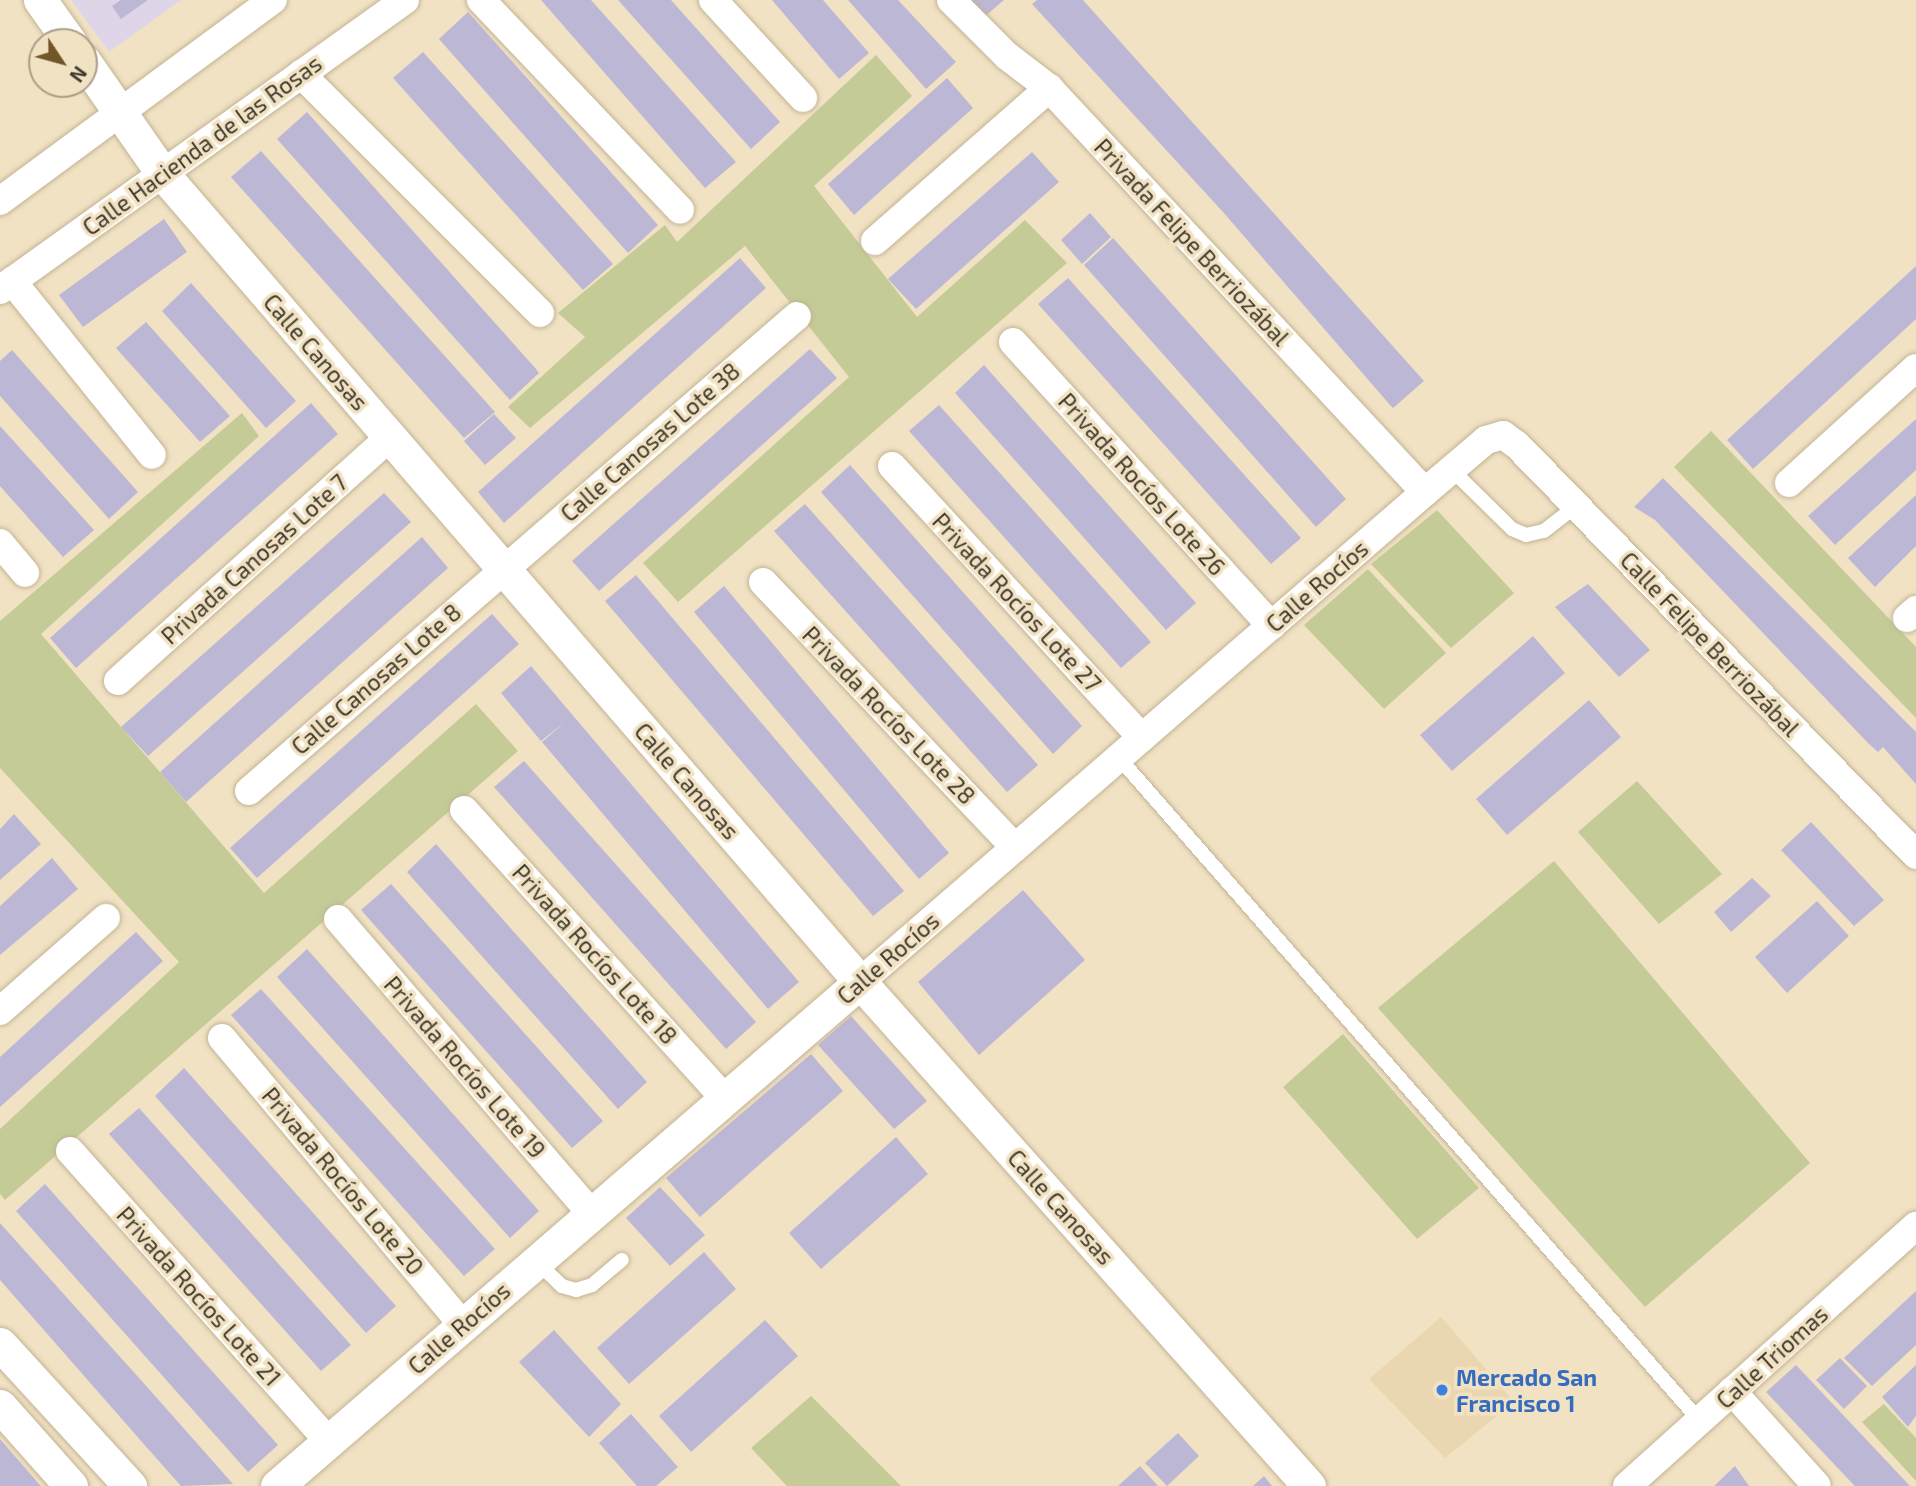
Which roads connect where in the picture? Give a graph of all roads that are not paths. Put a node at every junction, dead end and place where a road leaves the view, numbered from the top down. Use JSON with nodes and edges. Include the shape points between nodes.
{"nodes":[{"id":1,"x":40,"y":0,"type":"edge"},
{"id":2,"x":273,"y":0,"type":"edge"},
{"id":3,"x":405,"y":0,"type":"edge"},
{"id":4,"x":481,"y":0,"type":"edge"},
{"id":5,"x":713,"y":0,"type":"edge"},
{"id":6,"x":951,"y":0,"type":"edge"},
{"id":7,"x":60,"y":28,"type":"edge"},
{"id":8,"x":301,"y":74,"type":"junction"},
{"id":9,"x":98,"y":80,"type":"edge"},
{"id":10,"x":1049,"y":88,"type":"junction"},
{"id":11,"x":803,"y":98,"type":"dead end"},
{"id":12,"x":122,"y":113,"type":"junction"},
{"id":13,"x":162,"y":173,"type":"junction"},
{"id":14,"x":0,"y":201,"type":"edge"},
{"id":15,"x":680,"y":210,"type":"dead end"},
{"id":16,"x":875,"y":241,"type":"dead end"},
{"id":17,"x":6,"y":285,"type":"edge"},
{"id":18,"x":540,"y":313,"type":"dead end"},
{"id":19,"x":797,"y":316,"type":"dead end"},
{"id":20,"x":1013,"y":342,"type":"dead end"},
{"id":21,"x":1916,"y":368,"type":"edge"},
{"id":22,"x":1503,"y":435,"type":"joint"},
{"id":23,"x":390,"y":437,"type":"junction"},
{"id":24,"x":152,"y":454,"type":"dead end"},
{"id":25,"x":892,"y":466,"type":"dead end"},
{"id":26,"x":1452,"y":470,"type":"junction"},
{"id":27,"x":1789,"y":483,"type":"dead end"},
{"id":28,"x":1425,"y":492,"type":"junction"},
{"id":29,"x":1576,"y":506,"type":"junction"},
{"id":30,"x":0,"y":543,"type":"edge"},
{"id":31,"x":503,"y":568,"type":"junction"},
{"id":32,"x":25,"y":573,"type":"dead end"},
{"id":33,"x":763,"y":582,"type":"dead end"},
{"id":34,"x":1271,"y":626,"type":"junction"},
{"id":35,"x":118,"y":681,"type":"dead end"},
{"id":36,"x":1142,"y":738,"type":"junction"},
{"id":37,"x":1119,"y":758,"type":"junction"},
{"id":38,"x":249,"y":791,"type":"dead end"},
{"id":39,"x":464,"y":810,"type":"dead end"},
{"id":40,"x":1015,"y":848,"type":"junction"},
{"id":41,"x":1916,"y":856,"type":"edge"},
{"id":42,"x":106,"y":918,"type":"dead end"},
{"id":43,"x":338,"y":919,"type":"dead end"},
{"id":44,"x":860,"y":982,"type":"junction"},
{"id":45,"x":0,"y":1011,"type":"edge"},
{"id":46,"x":222,"y":1038,"type":"dead end"},
{"id":47,"x":725,"y":1098,"type":"junction"},
{"id":48,"x":70,"y":1151,"type":"dead end"},
{"id":49,"x":592,"y":1214,"type":"junction"},
{"id":50,"x":1916,"y":1226,"type":"edge"},
{"id":51,"x":622,"y":1260,"type":"dead end"},
{"id":52,"x":537,"y":1262,"type":"junction"},
{"id":53,"x":463,"y":1325,"type":"junction"},
{"id":54,"x":0,"y":1344,"type":"edge"},
{"id":55,"x":1732,"y":1391,"type":"junction"},
{"id":56,"x":0,"y":1406,"type":"edge"},
{"id":57,"x":1700,"y":1421,"type":"junction"},
{"id":58,"x":328,"y":1442,"type":"junction"},
{"id":59,"x":71,"y":1486,"type":"edge"},
{"id":60,"x":130,"y":1486,"type":"edge"},
{"id":61,"x":277,"y":1486,"type":"edge"},
{"id":62,"x":1309,"y":1486,"type":"edge"},
{"id":63,"x":1627,"y":1486,"type":"edge"},
{"id":64,"x":1817,"y":1486,"type":"edge"}],
"edges":[{"from":1,"to":7,"type":"street"},
{"from":2,"to":12,"type":"street"},
{"from":3,"to":8,"type":"street","name":"Calle Hacienda de las Rosas"},
{"from":4,"to":15,"type":"street"},
{"from":5,"to":11,"type":"street"},
{"from":6,"to":10,"type":"street","name":"Privada Felipe Berriozábal","via":[[1007,56]]},
{"from":8,"to":13,"type":"street","name":"Calle Hacienda de las Rosas"},
{"from":8,"to":18,"type":"street"},
{"from":9,"to":12,"type":"street","name":"Calle Canosas"},
{"from":10,"to":16,"type":"street"},
{"from":10,"to":28,"type":"street","name":"Privada Felipe Berriozábal"},
{"from":12,"to":13,"type":"street","name":"Calle Canosas"},
{"from":12,"to":14,"type":"street"},
{"from":13,"to":17,"type":"street","name":"Calle Hacienda de las Rosas"},
{"from":13,"to":23,"type":"street","name":"Calle Canosas"},
{"from":17,"to":24,"type":"street"},
{"from":19,"to":31,"type":"street","name":"Calle Canosas Lote 38"},
{"from":20,"to":34,"type":"street","name":"Privada Rocíos Lote 26"},
{"from":21,"to":27,"type":"street"},
{"from":22,"to":26,"type":"street","name":"Calle Rocíos","via":[[1486,440]]},
{"from":22,"to":29,"type":"street","name":"Calle Felipe Berriozábal"},
{"from":23,"to":31,"type":"street","name":"Calle Canosas"},
{"from":23,"to":35,"type":"street","name":"Privada Canosas Lote 7"},
{"from":25,"to":36,"type":"street","name":"Privada Rocíos Lote 27"},
{"from":26,"to":28,"type":"street","name":"Calle Rocíos"},
{"from":26,"to":29,"type":"lane","via":[[1512,528],[1527,535],[1544,531]]},
{"from":28,"to":34,"type":"street","name":"Calle Rocíos"},
{"from":29,"to":41,"type":"street","name":"Calle Felipe Berriozábal"},
{"from":30,"to":32,"type":"street"},
{"from":31,"to":38,"type":"street","name":"Calle Canosas Lote 8"},
{"from":31,"to":44,"type":"street","name":"Calle Canosas"},
{"from":33,"to":40,"type":"street","name":"Privada Rocíos Lote 28"},
{"from":34,"to":36,"type":"street","name":"Calle Rocíos"},
{"from":36,"to":37,"type":"street","name":"Calle Rocíos"},
{"from":37,"to":40,"type":"street","name":"Calle Rocíos"},
{"from":37,"to":57,"type":"lane"},
{"from":39,"to":47,"type":"street","name":"Privada Rocíos Lote 18"},
{"from":40,"to":44,"type":"street","name":"Calle Rocíos"},
{"from":42,"to":45,"type":"street"},
{"from":43,"to":49,"type":"street","name":"Privada Rocíos Lote 19"},
{"from":44,"to":47,"type":"street","name":"Calle Rocíos"},
{"from":44,"to":62,"type":"street","name":"Calle Canosas"},
{"from":46,"to":53,"type":"street","name":"Privada Rocíos Lote 20"},
{"from":47,"to":49,"type":"street","name":"Calle Rocíos"},
{"from":48,"to":58,"type":"street","name":"Privada Rocíos Lote 21"},
{"from":49,"to":52,"type":"street","name":"Calle Rocíos"},
{"from":50,"to":55,"type":"street","name":"Calle Triomas"},
{"from":51,"to":52,"type":"lane","via":[[592,1285],[576,1290],[562,1286]]},
{"from":52,"to":53,"type":"street","name":"Calle Rocíos"},
{"from":53,"to":58,"type":"street","name":"Calle Rocíos"},
{"from":54,"to":60,"type":"street"},
{"from":55,"to":57,"type":"street","name":"Calle Triomas"},
{"from":55,"to":64,"type":"street"},
{"from":56,"to":59,"type":"street"},
{"from":57,"to":63,"type":"street","name":"Calle Triomas"},
{"from":58,"to":61,"type":"street","name":"Calle Rocíos"}]}
